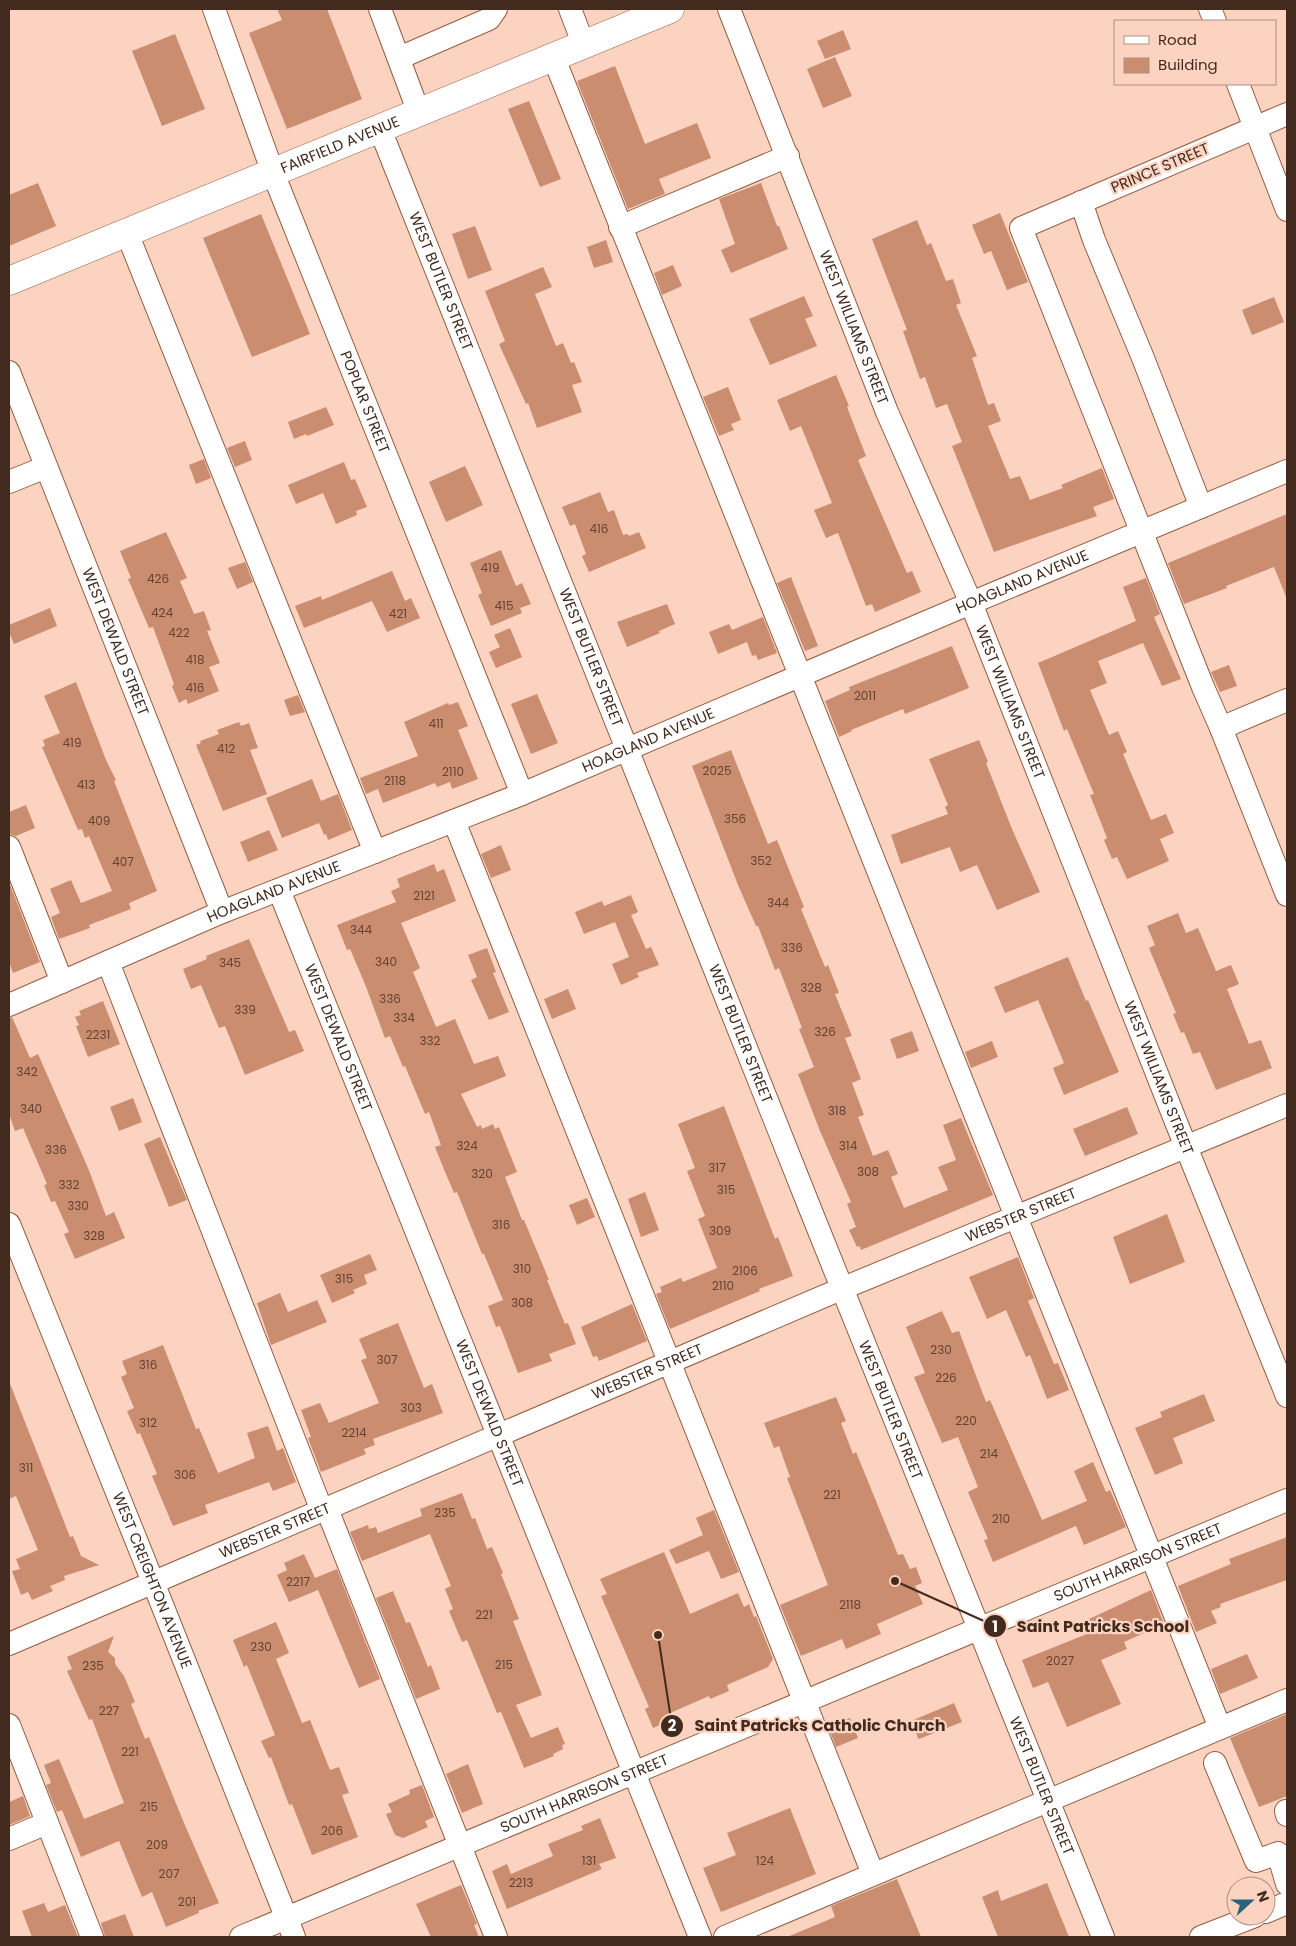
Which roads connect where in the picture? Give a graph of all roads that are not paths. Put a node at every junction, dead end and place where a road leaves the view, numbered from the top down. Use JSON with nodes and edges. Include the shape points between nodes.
{"nodes":[{"id":1,"x":214,"y":9,"type":"edge"},
{"id":2,"x":380,"y":9,"type":"edge"},
{"id":3,"x":496,"y":9,"type":"edge"},
{"id":4,"x":570,"y":9,"type":"edge"},
{"id":5,"x":670,"y":9,"type":"edge"},
{"id":6,"x":729,"y":9,"type":"edge"},
{"id":7,"x":583,"y":43,"type":"junction"},
{"id":8,"x":552,"y":56,"type":"junction"},
{"id":9,"x":398,"y":58,"type":"junction"},
{"id":10,"x":1238,"y":85,"type":"edge"},
{"id":11,"x":419,"y":113,"type":"junction"},
{"id":12,"x":1287,"y":114,"type":"edge"},
{"id":13,"x":1255,"y":127,"type":"junction"},
{"id":14,"x":380,"y":129,"type":"junction"},
{"id":15,"x":788,"y":156,"type":"junction"},
{"id":16,"x":273,"y":173,"type":"junction"},
{"id":17,"x":1081,"y":202,"type":"junction"},
{"id":18,"x":1287,"y":210,"type":"edge"},
{"id":19,"x":620,"y":227,"type":"junction"},
{"id":20,"x":127,"y":232,"type":"junction"},
{"id":21,"x":9,"y":281,"type":"edge"},
{"id":22,"x":9,"y":372,"type":"edge"},
{"id":23,"x":46,"y":467,"type":"junction"},
{"id":24,"x":1287,"y":471,"type":"edge"},
{"id":25,"x":9,"y":482,"type":"edge"},
{"id":26,"x":1201,"y":507,"type":"junction"},
{"id":27,"x":1142,"y":532,"type":"junction"},
{"id":28,"x":971,"y":603,"type":"junction"},
{"id":29,"x":799,"y":676,"type":"junction"},
{"id":30,"x":1287,"y":700,"type":"edge"},
{"id":31,"x":1221,"y":728,"type":"junction"},
{"id":32,"x":628,"y":748,"type":"junction"},
{"id":33,"x":522,"y":794,"type":"junction"},
{"id":34,"x":454,"y":821,"type":"junction"},
{"id":35,"x":9,"y":847,"type":"edge"},
{"id":36,"x":375,"y":852,"type":"junction"},
{"id":37,"x":279,"y":890,"type":"junction"},
{"id":38,"x":1287,"y":895,"type":"edge"},
{"id":39,"x":222,"y":912,"type":"junction"},
{"id":40,"x":108,"y":962,"type":"junction"},
{"id":41,"x":62,"y":982,"type":"junction"},
{"id":42,"x":9,"y":1005,"type":"edge"},
{"id":43,"x":1287,"y":1105,"type":"edge"},
{"id":44,"x":1186,"y":1147,"type":"junction"},
{"id":45,"x":1016,"y":1217,"type":"junction"},
{"id":46,"x":9,"y":1224,"type":"edge"},
{"id":47,"x":841,"y":1289,"type":"junction"},
{"id":48,"x":670,"y":1362,"type":"junction"},
{"id":49,"x":1287,"y":1396,"type":"edge"},
{"id":50,"x":499,"y":1436,"type":"junction"},
{"id":51,"x":1287,"y":1500,"type":"edge"},
{"id":52,"x":325,"y":1510,"type":"junction"},
{"id":53,"x":1151,"y":1557,"type":"junction"},
{"id":54,"x":154,"y":1582,"type":"junction"},
{"id":55,"x":977,"y":1629,"type":"junction"},
{"id":56,"x":9,"y":1644,"type":"edge"},
{"id":57,"x":1287,"y":1700,"type":"edge"},
{"id":58,"x":804,"y":1702,"type":"junction"},
{"id":59,"x":9,"y":1725,"type":"edge"},
{"id":60,"x":1220,"y":1728,"type":"junction"},
{"id":61,"x":1215,"y":1763,"type":"dead end"},
{"id":62,"x":634,"y":1772,"type":"junction"},
{"id":63,"x":1047,"y":1801,"type":"junction"},
{"id":64,"x":48,"y":1824,"type":"junction"},
{"id":65,"x":9,"y":1840,"type":"edge"},
{"id":66,"x":459,"y":1846,"type":"junction"},
{"id":67,"x":1282,"y":1852,"type":"edge"},
{"id":68,"x":873,"y":1874,"type":"junction"},
{"id":69,"x":1287,"y":1884,"type":"edge"},
{"id":70,"x":1230,"y":1926,"type":"edge"},
{"id":71,"x":290,"y":1928,"type":"edge"},
{"id":72,"x":92,"y":1937,"type":"edge"},
{"id":73,"x":242,"y":1937,"type":"edge"},
{"id":74,"x":496,"y":1937,"type":"edge"},
{"id":75,"x":700,"y":1937,"type":"edge"},
{"id":76,"x":725,"y":1937,"type":"edge"},
{"id":77,"x":1103,"y":1937,"type":"edge"},
{"id":78,"x":1202,"y":1937,"type":"edge"}],
"edges":[{"from":1,"to":16,"type":"street","name":"POPLAR STREET"},
{"from":2,"to":9,"type":"street"},
{"from":3,"to":9,"type":"street","via":[[489,19]]},
{"from":4,"to":7,"type":"street"},
{"from":5,"to":7,"type":"main road","name":"FAIRFIELD AVENUE"},
{"from":6,"to":15,"type":"street","name":"WEST WILLIAMS STREET"},
{"from":7,"to":8,"type":"main road","name":"FAIRFIELD AVENUE"},
{"from":8,"to":11,"type":"main road","name":"FAIRFIELD AVENUE"},
{"from":8,"to":19,"type":"street"},
{"from":9,"to":11,"type":"street"},
{"from":10,"to":13,"type":"street"},
{"from":11,"to":14,"type":"main road","name":"FAIRFIELD AVENUE"},
{"from":12,"to":13,"type":"street","name":"PRINCE STREET"},
{"from":13,"to":17,"type":"street","name":"PRINCE STREET"},
{"from":13,"to":18,"type":"street"},
{"from":14,"to":16,"type":"main road","name":"FAIRFIELD AVENUE"},
{"from":14,"to":32,"type":"street","name":"WEST BUTLER STREET"},
{"from":15,"to":19,"type":"street"},
{"from":15,"to":28,"type":"street","name":"WEST WILLIAMS STREET","via":[[887,412]]},
{"from":16,"to":20,"type":"main road","name":"FAIRFIELD AVENUE"},
{"from":16,"to":33,"type":"street","name":"POPLAR STREET"},
{"from":17,"to":26,"type":"street"},
{"from":17,"to":27,"type":"street","name":"PRINCE STREET","via":[[1021,228]]},
{"from":19,"to":29,"type":"street"},
{"from":20,"to":21,"type":"main road","name":"FAIRFIELD AVENUE"},
{"from":20,"to":36,"type":"street"},
{"from":22,"to":23,"type":"street","name":"WEST DEWALD STREET"},
{"from":23,"to":25,"type":"street"},
{"from":23,"to":39,"type":"street","name":"WEST DEWALD STREET"},
{"from":24,"to":26,"type":"street","name":"HOAGLAND AVENUE"},
{"from":26,"to":27,"type":"street","name":"HOAGLAND AVENUE"},
{"from":27,"to":28,"type":"street","name":"HOAGLAND AVENUE"},
{"from":27,"to":31,"type":"street"},
{"from":28,"to":29,"type":"street","name":"HOAGLAND AVENUE"},
{"from":28,"to":44,"type":"street","name":"WEST WILLIAMS STREET"},
{"from":29,"to":32,"type":"street","name":"HOAGLAND AVENUE"},
{"from":29,"to":45,"type":"street"},
{"from":30,"to":31,"type":"street"},
{"from":31,"to":38,"type":"street"},
{"from":32,"to":33,"type":"street","name":"HOAGLAND AVENUE"},
{"from":32,"to":47,"type":"street","name":"WEST BUTLER STREET"},
{"from":33,"to":34,"type":"street","name":"HOAGLAND AVENUE"},
{"from":34,"to":36,"type":"street","name":"HOAGLAND AVENUE"},
{"from":34,"to":48,"type":"street"},
{"from":35,"to":41,"type":"street"},
{"from":36,"to":37,"type":"street","name":"HOAGLAND AVENUE"},
{"from":37,"to":39,"type":"street","name":"HOAGLAND AVENUE"},
{"from":37,"to":50,"type":"street","name":"WEST DEWALD STREET"},
{"from":39,"to":40,"type":"street","name":"HOAGLAND AVENUE"},
{"from":40,"to":41,"type":"street","name":"HOAGLAND AVENUE"},
{"from":40,"to":52,"type":"street"},
{"from":41,"to":42,"type":"street","name":"HOAGLAND AVENUE"},
{"from":43,"to":44,"type":"street","name":"WEBSTER STREET"},
{"from":44,"to":45,"type":"street","name":"WEBSTER STREET"},
{"from":44,"to":49,"type":"street","name":"WEST WILLIAMS STREET"},
{"from":45,"to":47,"type":"street","name":"WEBSTER STREET"},
{"from":45,"to":53,"type":"street"},
{"from":46,"to":54,"type":"street","name":"WEST CREIGHTON AVENUE"},
{"from":47,"to":48,"type":"street","name":"WEBSTER STREET"},
{"from":47,"to":55,"type":"street","name":"WEST BUTLER STREET"},
{"from":48,"to":50,"type":"street","name":"WEBSTER STREET"},
{"from":48,"to":58,"type":"street"},
{"from":50,"to":52,"type":"street","name":"WEBSTER STREET"},
{"from":50,"to":62,"type":"street","name":"WEST DEWALD STREET"},
{"from":51,"to":53,"type":"street","name":"SOUTH HARRISON STREET"},
{"from":52,"to":54,"type":"street","name":"WEBSTER STREET"},
{"from":52,"to":66,"type":"street"},
{"from":53,"to":55,"type":"street","name":"SOUTH HARRISON STREET"},
{"from":53,"to":60,"type":"street"},
{"from":54,"to":56,"type":"street","name":"WEBSTER STREET"},
{"from":54,"to":71,"type":"street","name":"WEST CREIGHTON AVENUE"},
{"from":55,"to":58,"type":"street","name":"SOUTH HARRISON STREET"},
{"from":55,"to":63,"type":"street","name":"WEST BUTLER STREET"},
{"from":57,"to":60,"type":"street"},
{"from":58,"to":62,"type":"street","name":"SOUTH HARRISON STREET"},
{"from":58,"to":68,"type":"street"},
{"from":59,"to":64,"type":"street"},
{"from":60,"to":63,"type":"street"},
{"from":61,"to":67,"type":"street","via":[[1256,1861]]},
{"from":62,"to":66,"type":"street","name":"SOUTH HARRISON STREET"},
{"from":62,"to":75,"type":"street","name":"WEST DEWALD STREET"},
{"from":63,"to":68,"type":"street"},
{"from":63,"to":77,"type":"street","name":"WEST BUTLER STREET"},
{"from":64,"to":65,"type":"street"},
{"from":64,"to":72,"type":"street"},
{"from":66,"to":71,"type":"street","name":"SOUTH HARRISON STREET"},
{"from":66,"to":74,"type":"street"},
{"from":67,"to":69,"type":"street"},
{"from":68,"to":76,"type":"street"},
{"from":70,"to":78,"type":"street"},
{"from":71,"to":73,"type":"street","name":"SOUTH HARRISON STREET"}]}
